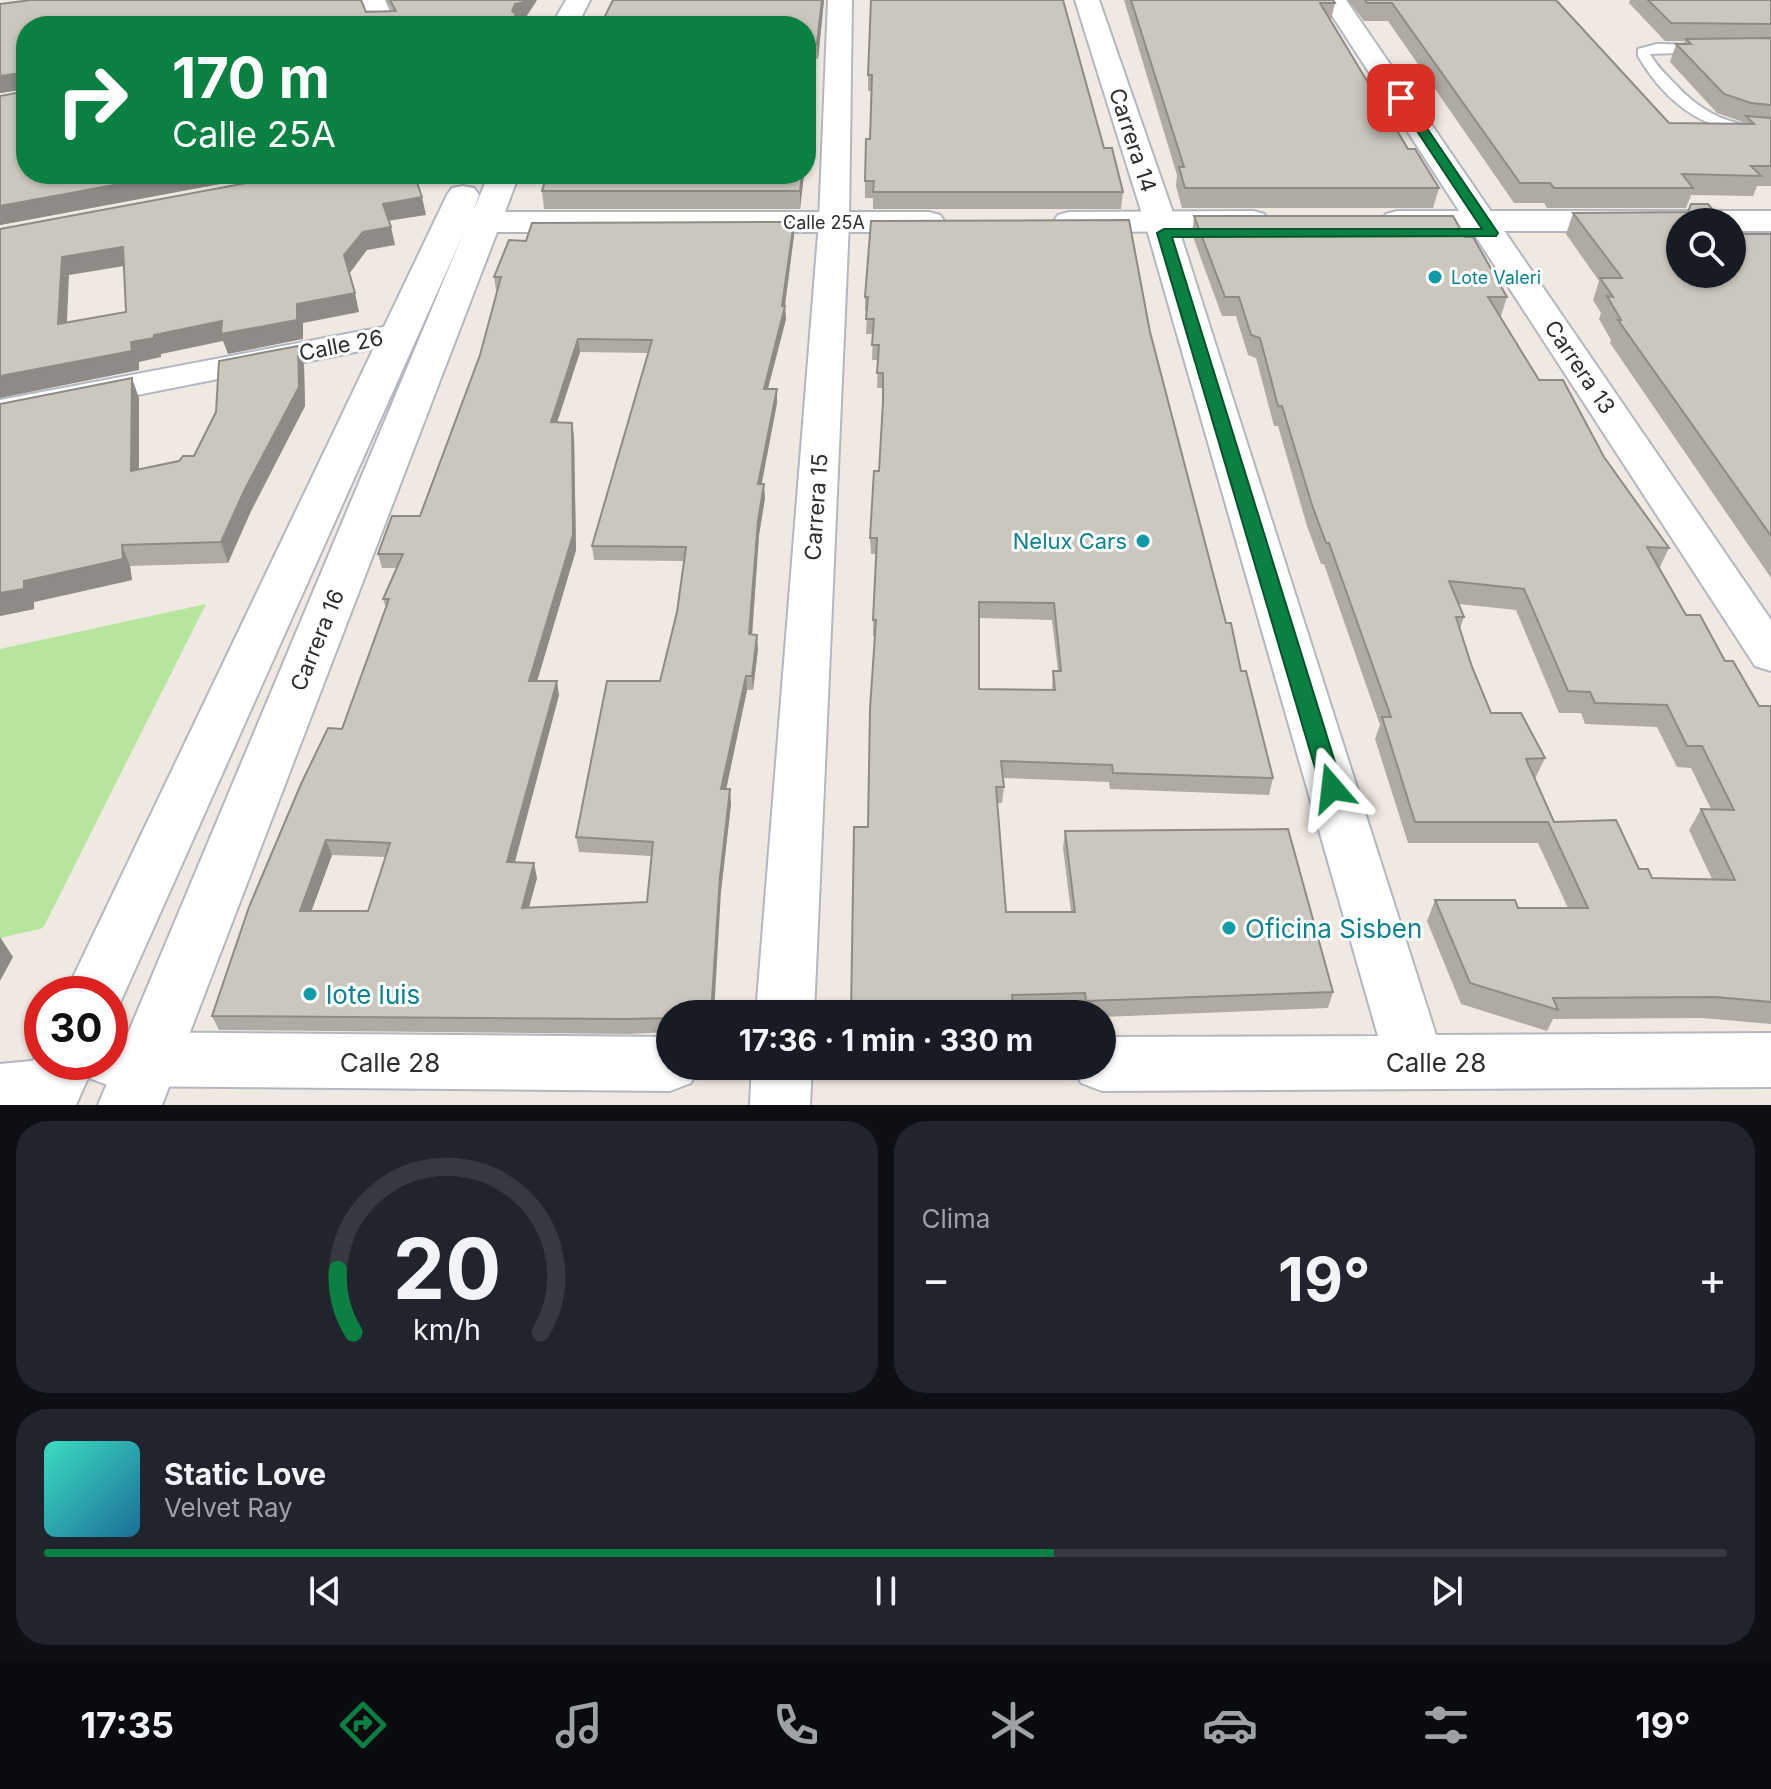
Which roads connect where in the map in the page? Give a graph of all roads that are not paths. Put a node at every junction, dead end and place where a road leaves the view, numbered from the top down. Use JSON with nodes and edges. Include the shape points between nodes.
{"nodes":[{"id":1,"x":840,"y":0,"type":"edge"},
{"id":2,"x":1087,"y":0,"type":"edge"},
{"id":3,"x":1334,"y":0,"type":"edge"},
{"id":4,"x":1715,"y":48,"type":"edge"},
{"id":5,"x":1771,"y":132,"type":"edge"},
{"id":6,"x":470,"y":184,"type":"edge"},
{"id":7,"x":497,"y":184,"type":"edge"},
{"id":8,"x":1771,"y":221,"type":"edge"},
{"id":9,"x":467,"y":227,"type":"junction"},
{"id":10,"x":833,"y":227,"type":"junction"},
{"id":11,"x":958,"y":227,"type":"edge"},
{"id":12,"x":1037,"y":227,"type":"edge"},
{"id":13,"x":1162,"y":227,"type":"junction"},
{"id":14,"x":1286,"y":227,"type":"edge"},
{"id":15,"x":1364,"y":227,"type":"edge"},
{"id":16,"x":1488,"y":227,"type":"junction"},
{"id":17,"x":1666,"y":233,"type":"edge"},
{"id":18,"x":1746,"y":233,"type":"edge"},
{"id":19,"x":1771,"y":233,"type":"edge"},
{"id":20,"x":399,"y":334,"type":"junction"},
{"id":21,"x":0,"y":411,"type":"edge"},
{"id":22,"x":1771,"y":655,"type":"edge"},
{"id":23,"x":103,"y":976,"type":"edge"},
{"id":24,"x":786,"y":1000,"type":"edge"},
{"id":25,"x":1771,"y":1060,"type":"edge"},
{"id":26,"x":1415,"y":1062,"type":"junction"},
{"id":27,"x":656,"y":1064,"type":"edge"},
{"id":28,"x":1116,"y":1064,"type":"edge"},
{"id":29,"x":129,"y":1075,"type":"edge"},
{"id":30,"x":781,"y":1080,"type":"edge"},
{"id":31,"x":780,"y":1105,"type":"edge"}],
"edges":[{"from":1,"to":10,"type":"street","name":"Carrera 15"},
{"from":2,"to":13,"type":"street","name":"Carrera 14"},
{"from":3,"to":16,"type":"street","name":"Carrera 13"},
{"from":4,"to":5,"type":"lane","via":[[1643,52],[1684,103],[1709,123]]},
{"from":6,"to":9,"type":"street","name":"Carrera 16"},
{"from":7,"to":9,"type":"street","name":"Carrera 16"},
{"from":8,"to":16,"type":"street"},
{"from":9,"to":10,"type":"street","name":"Calle 25A"},
{"from":9,"to":20,"type":"street","name":"Carrera 16"},
{"from":9,"to":29,"type":"street","name":"Carrera 16"},
{"from":10,"to":11,"type":"street","name":"Calle 25A"},
{"from":10,"to":24,"type":"street","name":"Carrera 15"},
{"from":12,"to":13,"type":"street"},
{"from":13,"to":14,"type":"street"},
{"from":13,"to":26,"type":"street","name":"Carrera 14"},
{"from":15,"to":16,"type":"street"},
{"from":16,"to":17,"type":"street"},
{"from":16,"to":22,"type":"street","name":"Carrera 13"},
{"from":18,"to":19,"type":"street"},
{"from":20,"to":21,"type":"street","name":"Calle 26"},
{"from":20,"to":23,"type":"street","name":"Carrera 16"},
{"from":25,"to":26,"type":"street","name":"Calle 28"},
{"from":26,"to":28,"type":"street","name":"Calle 28"},
{"from":27,"to":29,"type":"street","name":"Calle 28"},
{"from":30,"to":31,"type":"street"}]}
